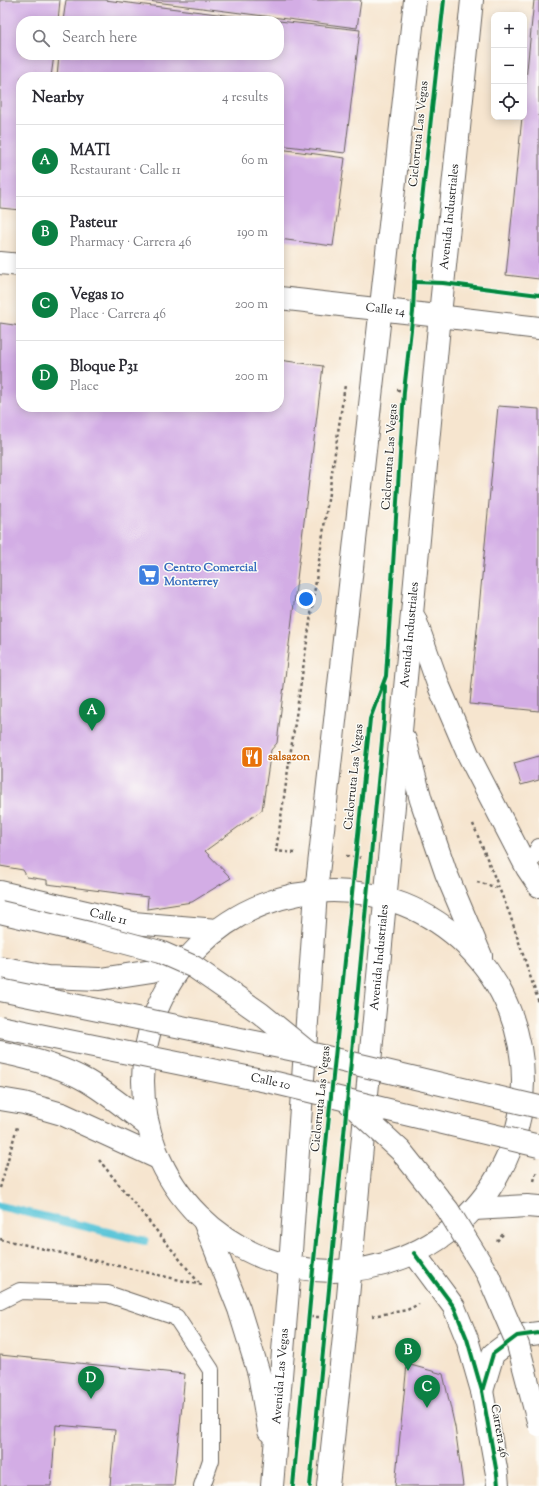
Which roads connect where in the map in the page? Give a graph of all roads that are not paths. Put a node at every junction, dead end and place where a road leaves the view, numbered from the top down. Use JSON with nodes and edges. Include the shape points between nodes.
{"nodes":[{"id":1,"x":415,"y":0,"type":"edge"},
{"id":2,"x":472,"y":0,"type":"edge"},
{"id":3,"x":0,"y":263,"type":"edge"},
{"id":4,"x":16,"y":265,"type":"edge"},
{"id":5,"x":284,"y":299,"type":"edge"},
{"id":6,"x":380,"y":310,"type":"junction"},
{"id":7,"x":440,"y":315,"type":"junction"},
{"id":8,"x":539,"y":328,"type":"edge"},
{"id":9,"x":412,"y":613,"type":"junction"},
{"id":10,"x":402,"y":726,"type":"junction"},
{"id":11,"x":539,"y":847,"type":"edge"},
{"id":12,"x":533,"y":877,"type":"edge"},
{"id":13,"x":0,"y":892,"type":"edge"},
{"id":14,"x":316,"y":892,"type":"junction"},
{"id":15,"x":385,"y":899,"type":"junction"},
{"id":16,"x":0,"y":912,"type":"edge"},
{"id":17,"x":217,"y":930,"type":"junction"},
{"id":18,"x":189,"y":957,"type":"junction"},
{"id":19,"x":485,"y":967,"type":"junction"},
{"id":20,"x":0,"y":968,"type":"edge"},
{"id":21,"x":0,"y":990,"type":"edge"},
{"id":22,"x":0,"y":1027,"type":"edge"},
{"id":23,"x":0,"y":1052,"type":"edge"},
{"id":24,"x":309,"y":1053,"type":"junction"},
{"id":25,"x":530,"y":1056,"type":"edge"},
{"id":26,"x":0,"y":1099,"type":"edge"},
{"id":27,"x":345,"y":1099,"type":"junction"},
{"id":28,"x":539,"y":1107,"type":"edge"},
{"id":29,"x":147,"y":1125,"type":"junction"},
{"id":30,"x":539,"y":1146,"type":"edge"},
{"id":31,"x":158,"y":1158,"type":"junction"},
{"id":32,"x":539,"y":1207,"type":"edge"},
{"id":33,"x":474,"y":1209,"type":"junction"},
{"id":34,"x":204,"y":1221,"type":"junction"},
{"id":35,"x":414,"y":1253,"type":"junction"},
{"id":36,"x":290,"y":1266,"type":"junction"},
{"id":37,"x":350,"y":1270,"type":"junction"},
{"id":38,"x":0,"y":1301,"type":"edge"},
{"id":39,"x":539,"y":1333,"type":"edge"},
{"id":40,"x":482,"y":1391,"type":"junction"},
{"id":41,"x":539,"y":1425,"type":"edge"},
{"id":42,"x":274,"y":1462,"type":"junction"},
{"id":43,"x":202,"y":1486,"type":"edge"},
{"id":44,"x":272,"y":1486,"type":"edge"},
{"id":45,"x":328,"y":1486,"type":"edge"},
{"id":46,"x":498,"y":1486,"type":"edge"}],
"edges":[{"from":1,"to":6,"type":"main road"},
{"from":2,"to":7,"type":"main road","name":"Avenida Industriales"},
{"from":3,"to":4,"type":"main road"},
{"from":5,"to":6,"type":"main road","name":"Calle 14"},
{"from":6,"to":7,"type":"main road","name":"Calle 14"},
{"from":6,"to":14,"type":"main road"},
{"from":7,"to":8,"type":"main road","name":"Calle 14"},
{"from":7,"to":9,"type":"main road","name":"Avenida Industriales"},
{"from":9,"to":10,"type":"main road","name":"Avenida Industriales"},
{"from":9,"to":12,"type":"main road","via":[[438,684],[468,754]]},
{"from":10,"to":15,"type":"main road","name":"Avenida Industriales"},
{"from":10,"to":19,"type":"main road","via":[[421,800],[446,872]]},
{"from":11,"to":12,"type":"lane"},
{"from":13,"to":17,"type":"main road","name":"Calle 11","via":[[133,923]]},
{"from":14,"to":15,"type":"main road","via":[[352,892]]},
{"from":14,"to":17,"type":"main road","via":[[264,904]]},
{"from":14,"to":36,"type":"main road"},
{"from":15,"to":19,"type":"main road","via":[[441,924]]},
{"from":15,"to":37,"type":"main road","name":"Avenida Industriales"},
{"from":16,"to":24,"type":"main road","bridge":true,"via":[[160,952],[194,967]]},
{"from":17,"to":18,"type":"main road"},
{"from":18,"to":20,"type":"main road","via":[[152,971],[100,979],[47,977]]},
{"from":18,"to":29,"type":"main road","via":[[163,994],[147,1036],[142,1080]]},
{"from":19,"to":25,"type":"main road","via":[[509,1006]]},
{"from":21,"to":24,"type":"main road","bridge":true},
{"from":22,"to":27,"type":"main road","name":"Calle 10","bridge":true},
{"from":23,"to":29,"type":"main road","via":[[56,1067],[86,1080]]},
{"from":24,"to":28,"type":"main road","bridge":true},
{"from":25,"to":33,"type":"main road","via":[[522,1107],[506,1162]]},
{"from":26,"to":31,"type":"main road","via":[[62,1114]]},
{"from":27,"to":30,"type":"main road","name":"Calle 10","bridge":true},
{"from":27,"to":41,"type":"main road","bridge":true,"via":[[405,1157],[448,1210],[488,1275],[518,1345]]},
{"from":29,"to":31,"type":"main road"},
{"from":31,"to":34,"type":"main road","via":[[178,1192]]},
{"from":32,"to":33,"type":"main road"},
{"from":33,"to":35,"type":"main road","via":[[446,1234]]},
{"from":34,"to":36,"type":"main road","via":[[244,1249]]},
{"from":34,"to":42,"type":"main road","via":[[239,1309],[259,1374]]},
{"from":35,"to":37,"type":"main road","via":[[383,1264]]},
{"from":35,"to":40,"type":"main road","name":"Carrera 46","via":[[454,1307],[467,1339]]},
{"from":36,"to":37,"type":"main road","via":[[313,1270]]},
{"from":36,"to":42,"type":"main road","name":"Avenida Las Vegas"},
{"from":37,"to":45,"type":"main road"},
{"from":38,"to":43,"type":"lane","via":[[20,1291],[108,1294],[176,1317],[211,1370],[211,1460]]},
{"from":39,"to":40,"type":"main road","via":[[517,1336],[493,1354]]},
{"from":40,"to":46,"type":"main road","name":"Carrera 46"},
{"from":42,"to":44,"type":"main road","name":"Avenida Las Vegas"}]}
